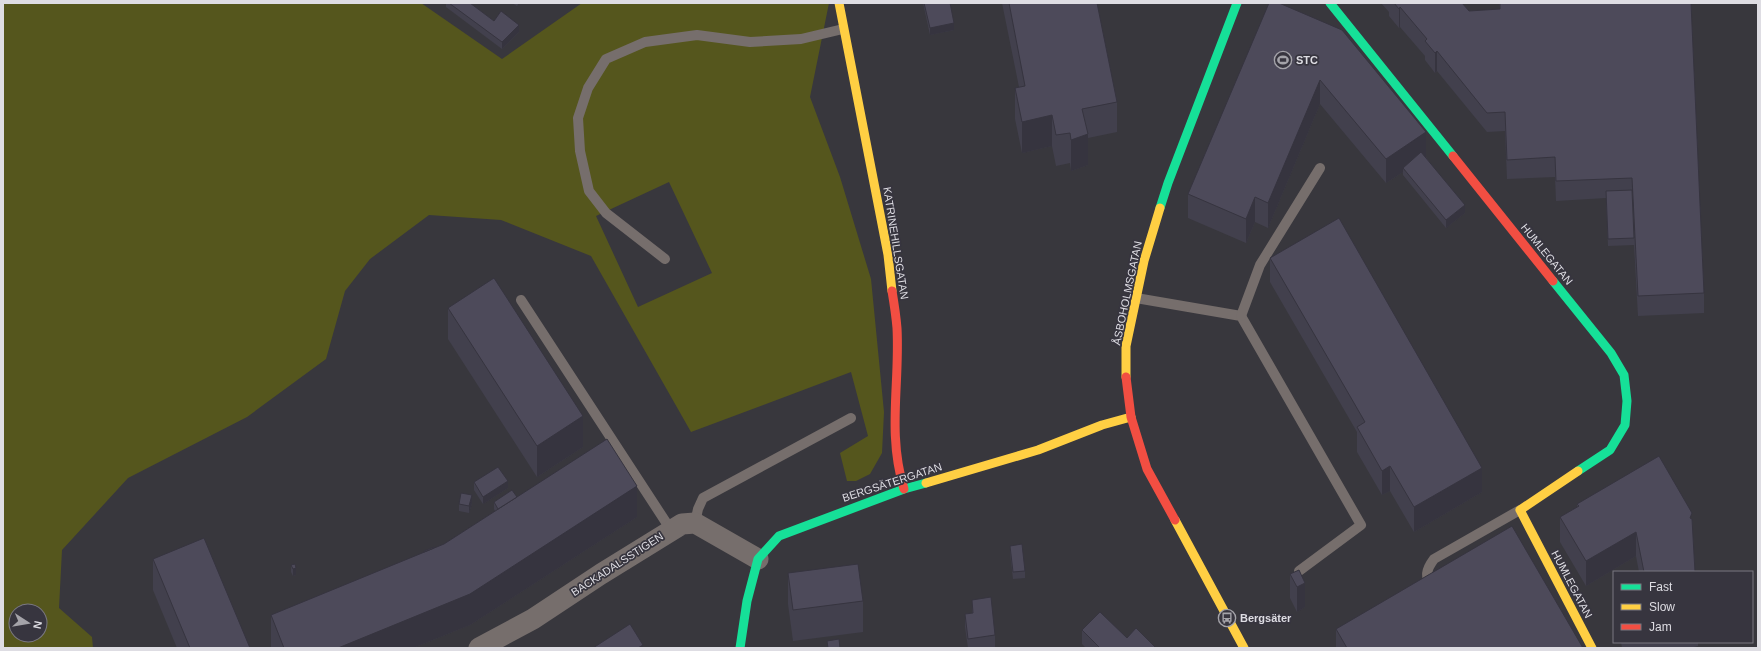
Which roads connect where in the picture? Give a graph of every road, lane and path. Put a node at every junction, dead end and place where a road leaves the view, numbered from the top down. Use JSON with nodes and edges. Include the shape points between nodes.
{"nodes":[{"id":1,"x":839,"y":3,"type":"edge"},
{"id":2,"x":1237,"y":3,"type":"edge"},
{"id":3,"x":1330,"y":3,"type":"edge"},
{"id":4,"x":843,"y":29,"type":"junction"},
{"id":5,"x":1320,"y":168,"type":"dead end"},
{"id":6,"x":665,"y":259,"type":"dead end"},
{"id":7,"x":1136,"y":298,"type":"junction"},
{"id":8,"x":521,"y":300,"type":"dead end"},
{"id":9,"x":1241,"y":316,"type":"junction"},
{"id":10,"x":1131,"y":417,"type":"junction"},
{"id":11,"x":851,"y":418,"type":"dead end"},
{"id":12,"x":904,"y":489,"type":"junction"},
{"id":13,"x":1520,"y":510,"type":"junction"},
{"id":14,"x":695,"y":523,"type":"junction"},
{"id":15,"x":671,"y":530,"type":"junction"},
{"id":16,"x":758,"y":559,"type":"junction"},
{"id":17,"x":1299,"y":571,"type":"edge"},
{"id":18,"x":1433,"y":597,"type":"edge"},
{"id":19,"x":479,"y":648,"type":"edge"},
{"id":20,"x":740,"y":648,"type":"edge"},
{"id":21,"x":1244,"y":648,"type":"edge"},
{"id":22,"x":1592,"y":648,"type":"edge"}],
"edges":[{"from":1,"to":4,"type":"street","name":"KATRINEHILLSGATAN"},
{"from":2,"to":7,"type":"street","name":"ÅSBOHOLMSGATAN","via":[[1168,183],[1144,261]]},
{"from":3,"to":13,"type":"street","name":"HUMLEGATAN","via":[[1611,353],[1624,375],[1628,402],[1625,426],[1610,450]]},
{"from":4,"to":6,"type":"lane","via":[[801,39],[750,42],[697,35],[645,42],[606,59],[588,88],[578,118],[580,151],[589,191],[606,213]]},
{"from":4,"to":12,"type":"street","name":"KATRINEHILLSGATAN","via":[[888,255],[897,328],[894,429],[898,469]]},
{"from":5,"to":9,"type":"lane","via":[[1260,265]]},
{"from":7,"to":9,"type":"lane"},
{"from":7,"to":10,"type":"street","name":"ÅSBOHOLMSGATAN","via":[[1126,346],[1126,380]]},
{"from":8,"to":15,"type":"lane"},
{"from":9,"to":17,"type":"lane","via":[[1361,525]]},
{"from":10,"to":12,"type":"street","name":"BERGSÄTERGATAN","via":[[1102,425],[1038,450]]},
{"from":10,"to":21,"type":"street","name":"ÅSBOHOLMSGATAN","via":[[1147,468]]},
{"from":11,"to":14,"type":"lane","via":[[703,498]]},
{"from":12,"to":16,"type":"street","name":"BERGSÄTERGATAN","via":[[779,536]]},
{"from":13,"to":18,"type":"lane","name":"HUMLEGATAN","via":[[1434,559],[1426,576]]},
{"from":13,"to":22,"type":"street","name":"HUMLEGATAN"},
{"from":14,"to":15,"type":"street","name":"BACKADALSSTIGEN","via":[[682,524]]},
{"from":14,"to":16,"type":"street"},
{"from":15,"to":19,"type":"street","name":"BACKADALSSTIGEN","via":[[533,620]]},
{"from":16,"to":20,"type":"street","name":"BERGSÄTERGATAN","via":[[747,601]]}]}
